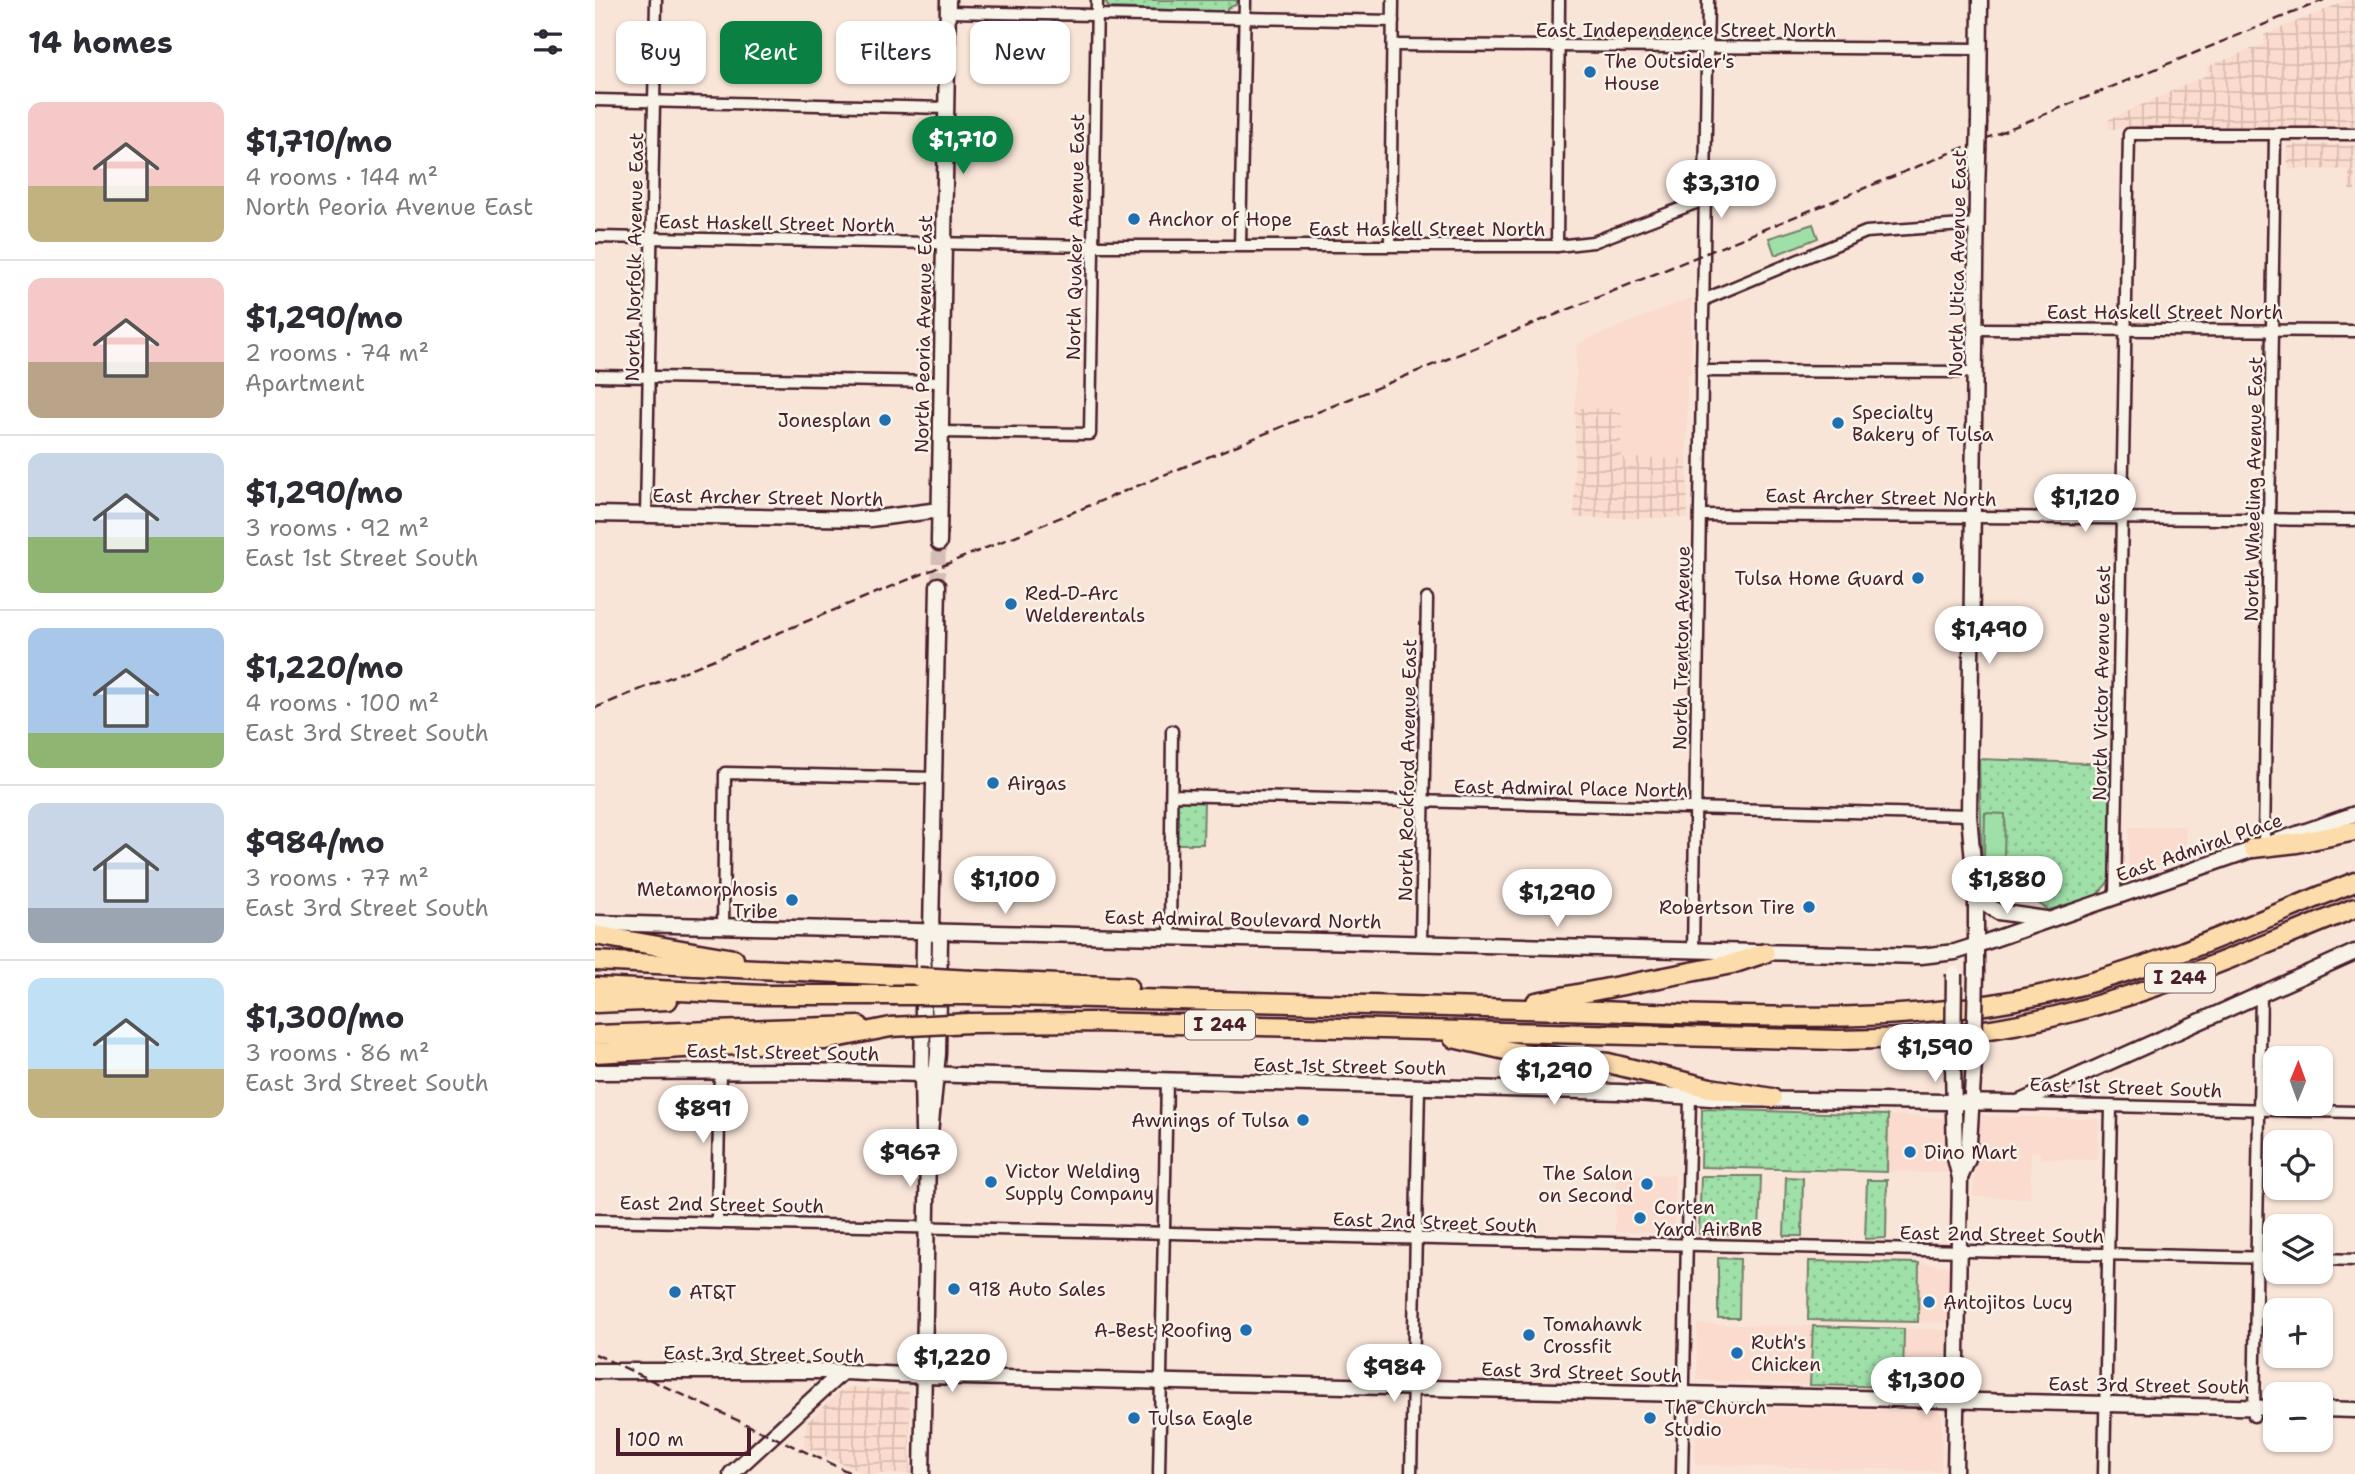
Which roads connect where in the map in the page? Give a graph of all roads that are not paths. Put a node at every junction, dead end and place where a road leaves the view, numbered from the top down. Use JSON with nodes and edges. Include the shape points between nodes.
{"nodes":[{"id":1,"x":656,"y":0,"type":"edge"},
{"id":2,"x":1097,"y":0,"type":"edge"},
{"id":3,"x":1245,"y":0,"type":"edge"},
{"id":4,"x":1393,"y":0,"type":"edge"},
{"id":5,"x":1559,"y":0,"type":"edge"},
{"id":6,"x":1708,"y":0,"type":"edge"},
{"id":7,"x":1980,"y":0,"type":"edge"},
{"id":8,"x":948,"y":6,"type":"edge"},
{"id":9,"x":1096,"y":15,"type":"junction"},
{"id":10,"x":1245,"y":18,"type":"junction"},
{"id":11,"x":1393,"y":21,"type":"junction"},
{"id":12,"x":1393,"y":45,"type":"junction"},
{"id":13,"x":1559,"y":47,"type":"junction"},
{"id":14,"x":1707,"y":47,"type":"junction"},
{"id":15,"x":1979,"y":49,"type":"junction"},
{"id":16,"x":595,"y":100,"type":"edge"},
{"id":17,"x":655,"y":102,"type":"junction"},
{"id":18,"x":947,"y":108,"type":"junction"},
{"id":19,"x":2355,"y":134,"type":"edge"},
{"id":20,"x":2276,"y":135,"type":"junction"},
{"id":21,"x":1706,"y":200,"type":"junction"},
{"id":22,"x":1977,"y":224,"type":"junction"},
{"id":23,"x":595,"y":237,"type":"edge"},
{"id":24,"x":651,"y":238,"type":"junction"},
{"id":25,"x":944,"y":243,"type":"junction"},
{"id":26,"x":1240,"y":245,"type":"junction"},
{"id":27,"x":1390,"y":245,"type":"junction"},
{"id":28,"x":1093,"y":246,"type":"junction"},
{"id":29,"x":1557,"y":246,"type":"junction"},
{"id":30,"x":1703,"y":300,"type":"junction"},
{"id":31,"x":1975,"y":329,"type":"junction"},
{"id":32,"x":2125,"y":330,"type":"junction"},
{"id":33,"x":2273,"y":330,"type":"junction"},
{"id":34,"x":2355,"y":331,"type":"edge"},
{"id":35,"x":1702,"y":371,"type":"junction"},
{"id":36,"x":1975,"y":372,"type":"junction"},
{"id":37,"x":595,"y":376,"type":"edge"},
{"id":38,"x":649,"y":377,"type":"junction"},
{"id":39,"x":941,"y":382,"type":"junction"},
{"id":40,"x":941,"y":432,"type":"junction"},
{"id":41,"x":939,"y":510,"type":"junction"},
{"id":42,"x":595,"y":514,"type":"edge"},
{"id":43,"x":646,"y":515,"type":"junction"},
{"id":44,"x":1700,"y":515,"type":"junction"},
{"id":45,"x":1973,"y":517,"type":"junction"},
{"id":46,"x":2122,"y":519,"type":"junction"},
{"id":47,"x":2271,"y":519,"type":"junction"},
{"id":48,"x":2355,"y":520,"type":"edge"},
{"id":49,"x":939,"y":543,"type":"tunnel mouth"},
{"id":50,"x":938,"y":585,"type":"tunnel mouth"},
{"id":51,"x":1427,"y":599,"type":"dead end"},
{"id":52,"x":1173,"y":731,"type":"dead end"},
{"id":53,"x":935,"y":778,"type":"junction"},
{"id":54,"x":1172,"y":795,"type":"junction"},
{"id":55,"x":1424,"y":801,"type":"junction"},
{"id":56,"x":1695,"y":808,"type":"junction"},
{"id":57,"x":2355,"y":814,"type":"edge"},
{"id":58,"x":1969,"y":815,"type":"junction"},
{"id":59,"x":2355,"y":831,"type":"edge"},
{"id":60,"x":2259,"y":846,"type":"junction"},
{"id":61,"x":2355,"y":882,"type":"edge"},
{"id":62,"x":1976,"y":897,"type":"junction"},
{"id":63,"x":2115,"y":897,"type":"junction"},
{"id":64,"x":2355,"y":908,"type":"edge"},
{"id":65,"x":2049,"y":920,"type":"junction"},
{"id":66,"x":595,"y":923,"type":"edge"},
{"id":67,"x":723,"y":926,"type":"junction"},
{"id":68,"x":931,"y":932,"type":"junction"},
{"id":69,"x":595,"y":935,"type":"edge"},
{"id":70,"x":1170,"y":937,"type":"junction"},
{"id":71,"x":1421,"y":943,"type":"junction"},
{"id":72,"x":1977,"y":945,"type":"junction"},
{"id":73,"x":1693,"y":950,"type":"junction"},
{"id":74,"x":1955,"y":952,"type":"junction"},
{"id":75,"x":2355,"y":952,"type":"edge"},
{"id":76,"x":1765,"y":953,"type":"junction"},
{"id":77,"x":595,"y":961,"type":"edge"},
{"id":78,"x":788,"y":972,"type":"junction"},
{"id":79,"x":595,"y":987,"type":"edge"},
{"id":80,"x":970,"y":988,"type":"junction"},
{"id":81,"x":2261,"y":993,"type":"junction"},
{"id":82,"x":763,"y":995,"type":"junction"},
{"id":83,"x":595,"y":1003,"type":"edge"},
{"id":84,"x":1504,"y":1008,"type":"junction"},
{"id":85,"x":891,"y":1027,"type":"junction"},
{"id":86,"x":1416,"y":1030,"type":"junction"},
{"id":87,"x":595,"y":1033,"type":"edge"},
{"id":88,"x":595,"y":1053,"type":"edge"},
{"id":89,"x":720,"y":1070,"type":"junction"},
{"id":90,"x":595,"y":1072,"type":"edge"},
{"id":91,"x":929,"y":1074,"type":"junction"},
{"id":92,"x":1167,"y":1080,"type":"junction"},
{"id":93,"x":1419,"y":1087,"type":"junction"},
{"id":94,"x":1690,"y":1097,"type":"junction"},
{"id":95,"x":1772,"y":1098,"type":"junction"},
{"id":96,"x":1953,"y":1102,"type":"junction"},
{"id":97,"x":1973,"y":1103,"type":"junction"},
{"id":98,"x":2018,"y":1103,"type":"junction"},
{"id":99,"x":2111,"y":1107,"type":"junction"},
{"id":100,"x":2260,"y":1110,"type":"junction"},
{"id":101,"x":2355,"y":1112,"type":"edge"},
{"id":102,"x":1960,"y":1178,"type":"junction"},
{"id":103,"x":595,"y":1220,"type":"edge"},
{"id":104,"x":717,"y":1222,"type":"junction"},
{"id":105,"x":927,"y":1226,"type":"junction"},
{"id":106,"x":1164,"y":1232,"type":"junction"},
{"id":107,"x":1416,"y":1239,"type":"junction"},
{"id":108,"x":1687,"y":1245,"type":"junction"},
{"id":109,"x":1959,"y":1250,"type":"junction"},
{"id":110,"x":2109,"y":1254,"type":"junction"},
{"id":111,"x":2257,"y":1258,"type":"junction"},
{"id":112,"x":2263,"y":1258,"type":"edge"},
{"id":113,"x":2333,"y":1259,"type":"edge"},
{"id":114,"x":2355,"y":1260,"type":"edge"},
{"id":115,"x":595,"y":1371,"type":"edge"},
{"id":116,"x":840,"y":1374,"type":"junction"},
{"id":117,"x":924,"y":1376,"type":"junction"},
{"id":118,"x":1161,"y":1380,"type":"junction"},
{"id":119,"x":1412,"y":1387,"type":"junction"},
{"id":120,"x":1684,"y":1394,"type":"junction"},
{"id":121,"x":1957,"y":1400,"type":"junction"},
{"id":122,"x":2105,"y":1404,"type":"junction"},
{"id":123,"x":2333,"y":1409,"type":"edge"},
{"id":124,"x":2263,"y":1410,"type":"edge"},
{"id":125,"x":2355,"y":1410,"type":"edge"},
{"id":126,"x":2254,"y":1412,"type":"junction"},
{"id":127,"x":731,"y":1474,"type":"edge"},
{"id":128,"x":922,"y":1474,"type":"edge"},
{"id":129,"x":1159,"y":1474,"type":"edge"},
{"id":130,"x":1411,"y":1474,"type":"edge"},
{"id":131,"x":1682,"y":1474,"type":"edge"},
{"id":132,"x":1955,"y":1474,"type":"edge"},
{"id":133,"x":2104,"y":1474,"type":"edge"}],
"edges":[{"from":1,"to":17,"type":"street","name":"North Norfolk Avenue East"},
{"from":2,"to":9,"type":"street","name":"North Quaker Avenue East"},
{"from":3,"to":10,"type":"street"},
{"from":4,"to":11,"type":"street"},
{"from":5,"to":13,"type":"street"},
{"from":6,"to":14,"type":"street","name":"North Trenton Avenue"},
{"from":7,"to":15,"type":"main road","name":"North Utica Avenue East"},
{"from":8,"to":9,"type":"street"},
{"from":8,"to":18,"type":"main road","name":"North Peoria Avenue East"},
{"from":9,"to":10,"type":"street"},
{"from":9,"to":28,"type":"street","name":"North Quaker Avenue East"},
{"from":10,"to":11,"type":"street"},
{"from":10,"to":26,"type":"street"},
{"from":11,"to":12,"type":"street"},
{"from":12,"to":13,"type":"street","name":"East Independence Street North"},
{"from":12,"to":27,"type":"street"},
{"from":13,"to":14,"type":"street","name":"East Independence Street North"},
{"from":13,"to":29,"type":"street"},
{"from":14,"to":15,"type":"street","name":"East Independence Street North"},
{"from":14,"to":21,"type":"street","name":"North Trenton Avenue"},
{"from":15,"to":22,"type":"main road","name":"North Utica Avenue East","bridge":true},
{"from":16,"to":17,"type":"street"},
{"from":17,"to":18,"type":"street"},
{"from":17,"to":24,"type":"street","name":"North Norfolk Avenue East"},
{"from":18,"to":25,"type":"main road","name":"North Peoria Avenue East"},
{"from":19,"to":20,"type":"street"},
{"from":20,"to":32,"type":"street","name":"North Victor Avenue East","via":[[2129,134]]},
{"from":20,"to":33,"type":"street","name":"North Wheeling Avenue East"},
{"from":21,"to":29,"type":"street","name":"East Haskell Street North","via":[[1593,242]]},
{"from":21,"to":30,"type":"street","name":"North Trenton Avenue"},
{"from":22,"to":30,"type":"street","via":[[1866,232]]},
{"from":22,"to":31,"type":"main road","name":"North Utica Avenue East"},
{"from":23,"to":24,"type":"street","name":"East Haskell Street North"},
{"from":24,"to":25,"type":"street","name":"East Haskell Street North"},
{"from":24,"to":38,"type":"street","name":"North Norfolk Avenue East"},
{"from":25,"to":28,"type":"street","name":"East Haskell Street North"},
{"from":25,"to":39,"type":"main road","name":"North Peoria Avenue East"},
{"from":26,"to":27,"type":"street","name":"East Haskell Street North"},
{"from":26,"to":28,"type":"street","name":"East Haskell Street North"},
{"from":27,"to":29,"type":"street","name":"East Haskell Street North"},
{"from":28,"to":40,"type":"street","name":"North Quaker Avenue East","via":[[1090,433]]},
{"from":30,"to":35,"type":"street","name":"North Trenton Avenue"},
{"from":31,"to":32,"type":"street","name":"East Haskell Street North"},
{"from":31,"to":36,"type":"main road","name":"North Utica Avenue East"},
{"from":32,"to":33,"type":"street","name":"East Haskell Street North"},
{"from":32,"to":46,"type":"street","name":"North Victor Avenue East"},
{"from":33,"to":34,"type":"street","name":"East Haskell Street North"},
{"from":33,"to":47,"type":"street","name":"North Wheeling Avenue East"},
{"from":35,"to":36,"type":"street"},
{"from":35,"to":44,"type":"street","name":"North Trenton Avenue"},
{"from":36,"to":45,"type":"main road","name":"North Utica Avenue East"},
{"from":37,"to":38,"type":"street"},
{"from":38,"to":39,"type":"street"},
{"from":38,"to":43,"type":"street","name":"North Norfolk Avenue East"},
{"from":39,"to":40,"type":"main road","name":"North Peoria Avenue East"},
{"from":40,"to":41,"type":"main road","name":"North Peoria Avenue East"},
{"from":41,"to":43,"type":"main road","name":"East Archer Street North","via":[[870,519]]},
{"from":41,"to":49,"type":"main road","name":"North Peoria Avenue East"},
{"from":42,"to":43,"type":"main road","name":"East Archer Street North"},
{"from":44,"to":45,"type":"street","name":"East Archer Street North"},
{"from":44,"to":56,"type":"street","name":"North Trenton Avenue"},
{"from":45,"to":46,"type":"street","name":"East Archer Street North"},
{"from":45,"to":58,"type":"main road","name":"North Utica Avenue East"},
{"from":46,"to":47,"type":"street","name":"East Archer Street North"},
{"from":46,"to":63,"type":"street","name":"North Victor Avenue East"},
{"from":47,"to":48,"type":"street","name":"East Archer Street North"},
{"from":47,"to":60,"type":"street","name":"North Wheeling Avenue East"},
{"from":50,"to":53,"type":"main road"},
{"from":51,"to":55,"type":"street","name":"North Rockford Avenue East"},
{"from":52,"to":54,"type":"street"},
{"from":53,"to":67,"type":"street","via":[[725,773]]},
{"from":53,"to":68,"type":"main road"},
{"from":54,"to":55,"type":"street","name":"East Admiral Place North"},
{"from":54,"to":70,"type":"street"},
{"from":55,"to":56,"type":"street","name":"East Admiral Place North"},
{"from":55,"to":71,"type":"street","name":"North Rockford Avenue East"},
{"from":56,"to":58,"type":"street","name":"East Admiral Place North"},
{"from":56,"to":73,"type":"street","name":"North Trenton Avenue"},
{"from":57,"to":60,"type":"main road","name":"East Admiral Place"},
{"from":58,"to":62,"type":"main road","name":"North Utica Avenue East"},
{"from":59,"to":60,"type":"highway","via":[[2297,844]]},
{"from":60,"to":63,"type":"main road","name":"East Admiral Place"},
{"from":61,"to":84,"type":"highway","number":"I 244","via":[[2129,971],[1998,1003],[1857,1017]]},
{"from":62,"to":65,"type":"main road","via":[[1998,912]]},
{"from":62,"to":72,"type":"main road","name":"North Utica Avenue East"},
{"from":63,"to":65,"type":"main road","name":"East Admiral Place"},
{"from":64,"to":86,"type":"highway","number":"I 244","via":[[2143,991],[2045,1018],[1945,1036],[1837,1040]]},
{"from":65,"to":72,"type":"main road","name":"East Admiral Place"},
{"from":66,"to":67,"type":"main road","name":"East Admiral Boulevard North"},
{"from":67,"to":68,"type":"main road","name":"East Admiral Boulevard North"},
{"from":68,"to":70,"type":"main road","name":"East Admiral Boulevard North"},
{"from":68,"to":91,"type":"main road","via":[[924,937]]},
{"from":69,"to":78,"type":"highway","via":[[685,948]]},
{"from":70,"to":71,"type":"main road","name":"East Admiral Boulevard North"},
{"from":71,"to":73,"type":"main road","name":"East Admiral Boulevard North"},
{"from":72,"to":74,"type":"main road","name":"East Admiral Place"},
{"from":72,"to":97,"type":"main road","name":"North Utica Avenue East","bridge":true},
{"from":73,"to":76,"type":"main road","name":"East Admiral Boulevard North"},
{"from":74,"to":76,"type":"main road","name":"East Admiral Boulevard North","via":[[1888,957]]},
{"from":74,"to":96,"type":"main road","bridge":true},
{"from":75,"to":81,"type":"main road"},
{"from":76,"to":84,"type":"highway","via":[[1732,964]]},
{"from":77,"to":78,"type":"highway"},
{"from":78,"to":80,"type":"highway","bridge":true,"via":[[891,976]]},
{"from":79,"to":82,"type":"highway"},
{"from":80,"to":82,"type":"highway","bridge":true,"via":[[892,995]]},
{"from":80,"to":84,"type":"highway","number":"I 244","via":[[1221,1001]]},
{"from":81,"to":98,"type":"main road"},
{"from":81,"to":100,"type":"street"},
{"from":82,"to":83,"type":"highway"},
{"from":85,"to":86,"type":"highway","number":"I 244","bridge":true,"via":[[1092,1022]]},
{"from":85,"to":87,"type":"highway","number":"I 244"},
{"from":85,"to":88,"type":"highway","via":[[825,1040]]},
{"from":86,"to":95,"type":"highway","via":[[1514,1052],[1608,1063]]},
{"from":89,"to":90,"type":"main road","name":"East 1st Street South"},
{"from":89,"to":91,"type":"main road","name":"East 1st Street South"},
{"from":89,"to":104,"type":"street"},
{"from":91,"to":92,"type":"main road","name":"East 1st Street South"},
{"from":91,"to":105,"type":"main road","via":[[923,1131],[928,1153]]},
{"from":92,"to":93,"type":"main road","name":"East 1st Street South"},
{"from":92,"to":106,"type":"street"},
{"from":93,"to":94,"type":"main road","name":"East 1st Street South"},
{"from":93,"to":107,"type":"street"},
{"from":94,"to":95,"type":"main road","name":"East 1st Street South"},
{"from":94,"to":108,"type":"street"},
{"from":95,"to":96,"type":"main road","name":"East 1st Street South"},
{"from":96,"to":97,"type":"main road","name":"East 1st Street South"},
{"from":96,"to":102,"type":"main road"},
{"from":97,"to":98,"type":"main road","name":"East 1st Street South"},
{"from":97,"to":102,"type":"main road","name":"North Utica Avenue East","via":[[1968,1158]]},
{"from":98,"to":99,"type":"street","name":"East 1st Street South"},
{"from":99,"to":100,"type":"street","name":"East 1st Street South"},
{"from":99,"to":110,"type":"street"},
{"from":100,"to":101,"type":"street","name":"East 1st Street South"},
{"from":100,"to":111,"type":"street"},
{"from":102,"to":109,"type":"main road"},
{"from":103,"to":104,"type":"street","name":"East 2nd Street South"},
{"from":104,"to":105,"type":"street","name":"East 2nd Street South"},
{"from":105,"to":106,"type":"street","name":"East 2nd Street South"},
{"from":105,"to":117,"type":"main road"},
{"from":106,"to":107,"type":"street","name":"East 2nd Street South"},
{"from":106,"to":118,"type":"street"},
{"from":107,"to":108,"type":"street","name":"East 2nd Street South"},
{"from":107,"to":119,"type":"street"},
{"from":108,"to":109,"type":"street","name":"East 2nd Street South"},
{"from":108,"to":120,"type":"street"},
{"from":109,"to":110,"type":"street","name":"East 2nd Street South"},
{"from":109,"to":121,"type":"main road"},
{"from":110,"to":111,"type":"street","name":"East 2nd Street South"},
{"from":110,"to":122,"type":"street"},
{"from":111,"to":112,"type":"street","name":"East 2nd Street South"},
{"from":111,"to":126,"type":"street"},
{"from":113,"to":114,"type":"street"},
{"from":115,"to":116,"type":"main road","name":"East 3rd Street South"},
{"from":116,"to":117,"type":"main road","name":"East 3rd Street South"},
{"from":116,"to":127,"type":"main road"},
{"from":117,"to":118,"type":"main road","name":"East 3rd Street South"},
{"from":117,"to":128,"type":"main road"},
{"from":118,"to":119,"type":"main road","name":"East 3rd Street South"},
{"from":118,"to":129,"type":"street"},
{"from":119,"to":120,"type":"main road","name":"East 3rd Street South"},
{"from":119,"to":130,"type":"street"},
{"from":120,"to":121,"type":"main road","name":"East 3rd Street South"},
{"from":120,"to":131,"type":"street"},
{"from":121,"to":122,"type":"main road","name":"East 3rd Street South"},
{"from":121,"to":132,"type":"main road"},
{"from":122,"to":126,"type":"main road","name":"East 3rd Street South"},
{"from":122,"to":133,"type":"street"},
{"from":123,"to":125,"type":"main road"},
{"from":124,"to":126,"type":"main road","name":"East 3rd Street South"}]}
